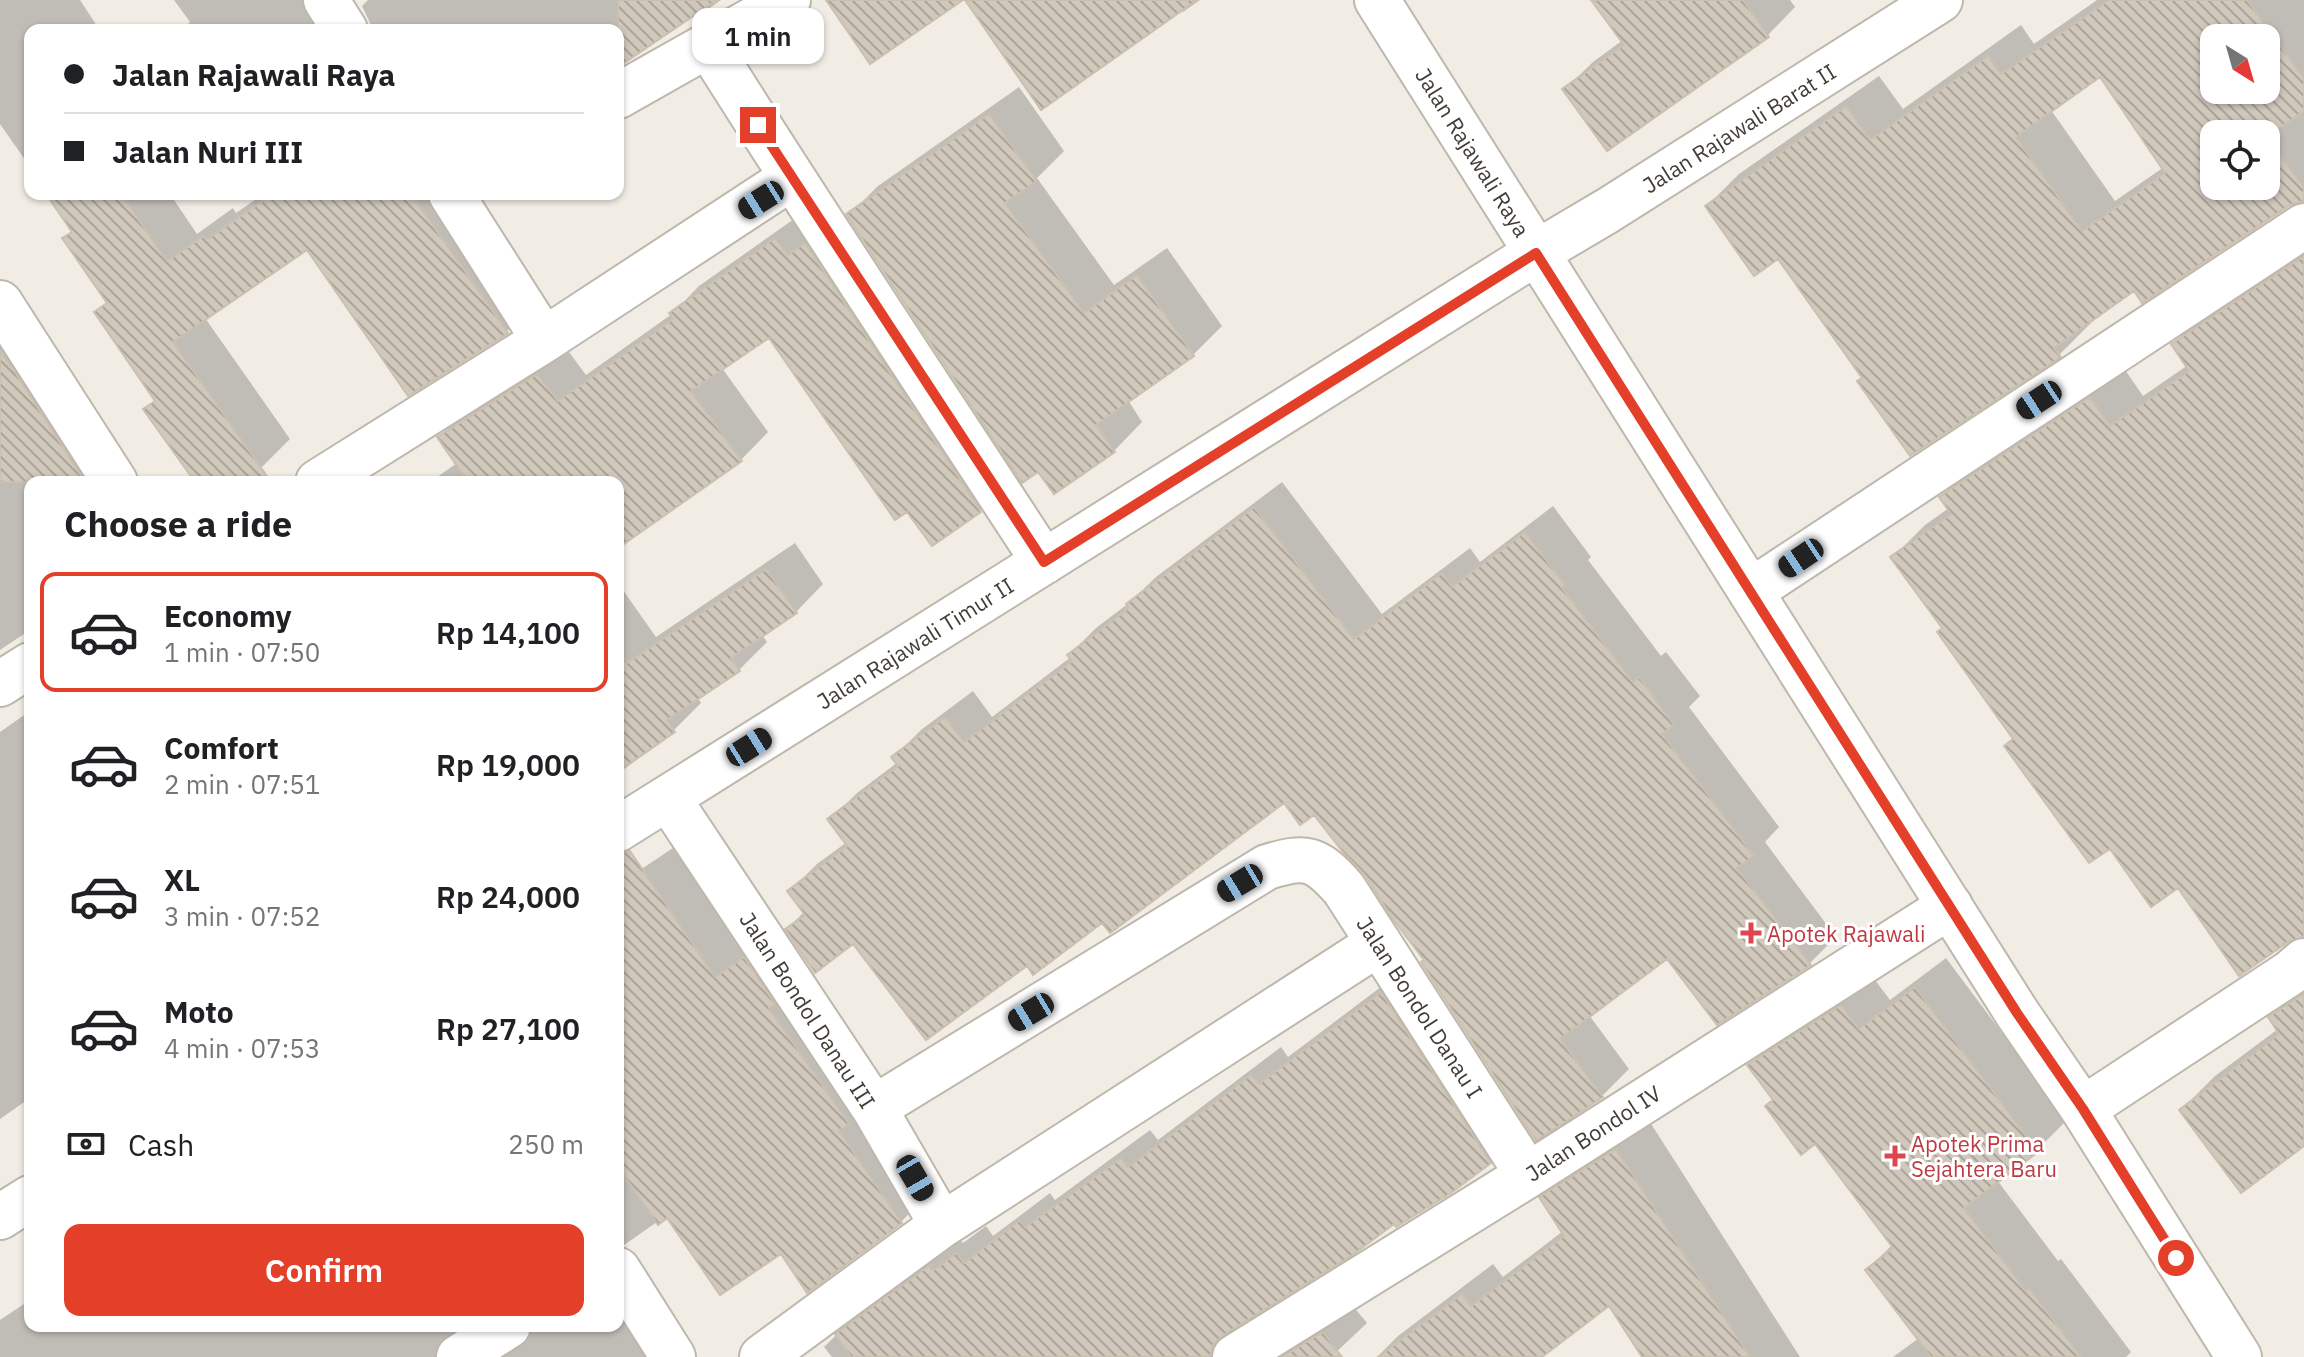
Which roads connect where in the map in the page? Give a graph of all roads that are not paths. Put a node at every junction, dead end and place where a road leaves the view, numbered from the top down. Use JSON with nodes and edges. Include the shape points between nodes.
{"nodes":[{"id":1,"x":326,"y":0,"type":"edge"},
{"id":2,"x":788,"y":0,"type":"edge"},
{"id":3,"x":1377,"y":0,"type":"edge"},
{"id":4,"x":1940,"y":0,"type":"edge"},
{"id":5,"x":341,"y":24,"type":"edge"},
{"id":6,"x":708,"y":45,"type":"junction"},
{"id":7,"x":624,"y":93,"type":"edge"},
{"id":8,"x":791,"y":178,"type":"junction"},
{"id":9,"x":455,"y":200,"type":"edge"},
{"id":10,"x":2304,"y":226,"type":"edge"},
{"id":11,"x":1536,"y":253,"type":"junction"},
{"id":12,"x":0,"y":303,"type":"edge"},
{"id":13,"x":544,"y":340,"type":"junction"},
{"id":14,"x":12,"y":351,"type":"edge"},
{"id":15,"x":110,"y":476,"type":"edge"},
{"id":16,"x":328,"y":476,"type":"edge"},
{"id":17,"x":1044,"y":562,"type":"junction"},
{"id":18,"x":1751,"y":591,"type":"junction"},
{"id":19,"x":24,"y":669,"type":"edge"},
{"id":20,"x":0,"y":684,"type":"edge"},
{"id":21,"x":668,"y":798,"type":"junction"},
{"id":22,"x":624,"y":825,"type":"edge"},
{"id":23,"x":1950,"y":906,"type":"junction"},
{"id":24,"x":1379,"y":943,"type":"junction"},
{"id":25,"x":2304,"y":961,"type":"edge"},
{"id":26,"x":874,"y":1108,"type":"junction"},
{"id":27,"x":2083,"y":1109,"type":"junction"},
{"id":28,"x":1528,"y":1175,"type":"junction"},
{"id":29,"x":24,"y":1202,"type":"edge"},
{"id":30,"x":0,"y":1217,"type":"edge"},
{"id":31,"x":942,"y":1225,"type":"junction"},
{"id":32,"x":624,"y":1279,"type":"edge"},
{"id":33,"x":499,"y":1332,"type":"edge"},
{"id":34,"x":459,"y":1357,"type":"edge"},
{"id":35,"x":673,"y":1357,"type":"edge"},
{"id":36,"x":762,"y":1357,"type":"edge"},
{"id":37,"x":1235,"y":1357,"type":"edge"},
{"id":38,"x":2239,"y":1357,"type":"edge"}],
"edges":[{"from":1,"to":5,"type":"street"},
{"from":2,"to":6,"type":"street"},
{"from":3,"to":11,"type":"street","name":"Jalan Rajawali Raya"},
{"from":4,"to":11,"type":"street","name":"Jalan Rajawali Barat II"},
{"from":6,"to":7,"type":"street"},
{"from":6,"to":8,"type":"street"},
{"from":8,"to":13,"type":"street"},
{"from":8,"to":17,"type":"street"},
{"from":9,"to":13,"type":"street"},
{"from":10,"to":18,"type":"street"},
{"from":11,"to":17,"type":"street","name":"Jalan Rajawali Timur II"},
{"from":11,"to":18,"type":"street","name":"Jalan Rajawali Raya"},
{"from":12,"to":14,"type":"street"},
{"from":13,"to":16,"type":"street"},
{"from":14,"to":15,"type":"street"},
{"from":17,"to":21,"type":"street","name":"Jalan Rajawali Timur II"},
{"from":18,"to":23,"type":"street","name":"Jalan Rajawali Raya"},
{"from":19,"to":20,"type":"street"},
{"from":21,"to":22,"type":"street","name":"Jalan Rajawali Timur II"},
{"from":21,"to":26,"type":"street","name":"Jalan Bondol Danau III"},
{"from":23,"to":27,"type":"street","name":"Jalan Rajawali Raya"},
{"from":23,"to":28,"type":"street","name":"Jalan Bondol IV"},
{"from":24,"to":26,"type":"street","name":"Jalan Bondol Danau I","via":[[1344,889],[1314,862],[1295,859],[1267,867]]},
{"from":24,"to":28,"type":"street","name":"Jalan Bondol Danau I"},
{"from":24,"to":31,"type":"street"},
{"from":25,"to":27,"type":"street"},
{"from":26,"to":31,"type":"street","name":"Jalan Bondol Danau III"},
{"from":27,"to":38,"type":"street","name":"Jalan Rajawali Raya"},
{"from":28,"to":37,"type":"street","name":"Jalan Bondol IV"},
{"from":29,"to":30,"type":"street"},
{"from":31,"to":36,"type":"street"},
{"from":32,"to":35,"type":"street"},
{"from":33,"to":34,"type":"street"}]}
